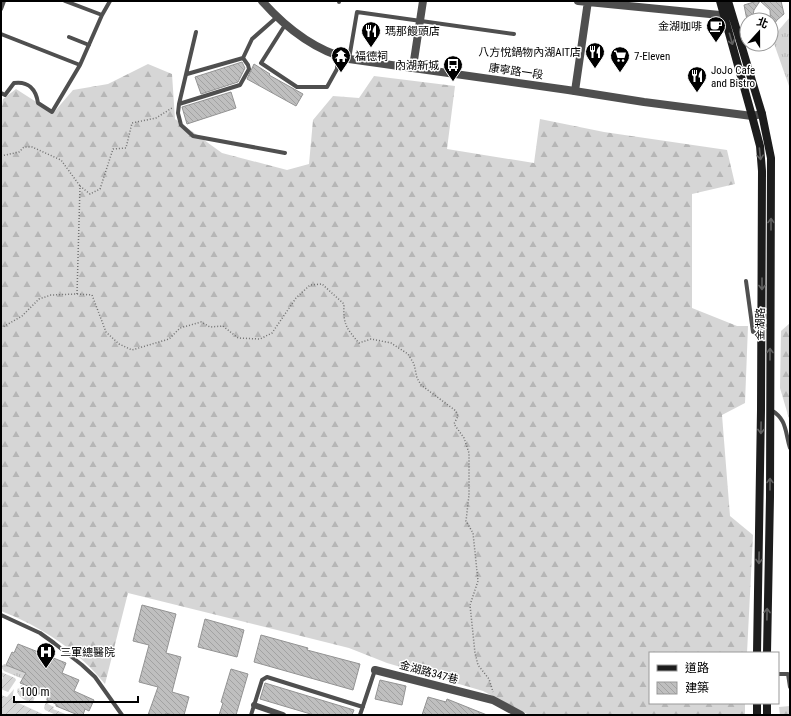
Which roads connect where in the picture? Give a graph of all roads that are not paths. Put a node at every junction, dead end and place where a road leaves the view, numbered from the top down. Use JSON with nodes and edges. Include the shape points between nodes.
{"nodes":[{"id":1,"x":4,"y":1,"type":"edge"},
{"id":2,"x":64,"y":1,"type":"edge"},
{"id":3,"x":110,"y":1,"type":"edge"},
{"id":4,"x":262,"y":1,"type":"edge"},
{"id":5,"x":423,"y":1,"type":"edge"},
{"id":6,"x":578,"y":1,"type":"edge"},
{"id":7,"x":720,"y":1,"type":"edge"},
{"id":8,"x":728,"y":1,"type":"edge"},
{"id":9,"x":588,"y":2,"type":"edge"},
{"id":10,"x":1,"y":9,"type":"edge"},
{"id":11,"x":102,"y":15,"type":"junction"},
{"id":12,"x":728,"y":16,"type":"junction"},
{"id":13,"x":277,"y":17,"type":"junction"},
{"id":14,"x":420,"y":20,"type":"junction"},
{"id":15,"x":285,"y":25,"type":"junction"},
{"id":16,"x":196,"y":32,"type":"dead end"},
{"id":17,"x":1,"y":34,"type":"edge"},
{"id":18,"x":514,"y":34,"type":"dead end"},
{"id":19,"x":69,"y":38,"type":"dead end"},
{"id":20,"x":90,"y":45,"type":"junction"},
{"id":21,"x":338,"y":56,"type":"junction"},
{"id":22,"x":243,"y":58,"type":"junction"},
{"id":23,"x":349,"y":59,"type":"junction"},
{"id":24,"x":80,"y":66,"type":"junction"},
{"id":25,"x":413,"y":68,"type":"junction"},
{"id":26,"x":187,"y":74,"type":"junction"},
{"id":27,"x":575,"y":91,"type":"junction"},
{"id":28,"x":1,"y":93,"type":"edge"},
{"id":29,"x":179,"y":104,"type":"junction"},
{"id":30,"x":762,"y":114,"type":"junction"},
{"id":31,"x":752,"y":116,"type":"junction"},
{"id":32,"x":285,"y":153,"type":"dead end"},
{"id":33,"x":746,"y":281,"type":"dead end"},
{"id":34,"x":762,"y":335,"type":"junction"},
{"id":35,"x":770,"y":409,"type":"junction"},
{"id":36,"x":761,"y":410,"type":"junction"},
{"id":37,"x":790,"y":448,"type":"edge"},
{"id":38,"x":1,"y":615,"type":"edge"},
{"id":39,"x":757,"y":652,"type":"edge"},
{"id":40,"x":767,"y":652,"type":"edge"},
{"id":41,"x":375,"y":670,"type":"joint"},
{"id":42,"x":779,"y":674,"type":"edge"},
{"id":43,"x":790,"y":687,"type":"edge"},
{"id":44,"x":254,"y":704,"type":"junction"},
{"id":45,"x":757,"y":704,"type":"edge"},
{"id":46,"x":767,"y":704,"type":"edge"},
{"id":47,"x":363,"y":707,"type":"junction"},
{"id":48,"x":122,"y":715,"type":"edge"},
{"id":49,"x":251,"y":715,"type":"edge"},
{"id":50,"x":283,"y":715,"type":"edge"},
{"id":51,"x":360,"y":715,"type":"edge"},
{"id":52,"x":520,"y":715,"type":"edge"},
{"id":53,"x":757,"y":715,"type":"edge"},
{"id":54,"x":767,"y":715,"type":"edge"}],
"edges":[{"from":1,"to":10,"type":"lane"},
{"from":2,"to":11,"type":"lane"},
{"from":3,"to":11,"type":"lane"},
{"from":4,"to":13,"type":"street","name":"康寧路一段"},
{"from":5,"to":14,"type":"street"},
{"from":6,"to":9,"type":"street"},
{"from":7,"to":12,"type":"main road","name":"金湖路"},
{"from":8,"to":12,"type":"main road","name":"金湖路"},
{"from":9,"to":12,"type":"street"},
{"from":9,"to":27,"type":"street"},
{"from":11,"to":20,"type":"lane"},
{"from":12,"to":30,"type":"main road","name":"金湖路"},
{"from":12,"to":31,"type":"main road","name":"金湖路","one_way":true},
{"from":13,"to":15,"type":"street","name":"康寧路一段"},
{"from":13,"to":22,"type":"lane","via":[[252,39]]},
{"from":14,"to":18,"type":"lane"},
{"from":14,"to":23,"type":"lane","via":[[357,12]]},
{"from":14,"to":25,"type":"street"},
{"from":15,"to":21,"type":"street","name":"康寧路一段","via":[[310,44]]},
{"from":15,"to":21,"type":"lane","via":[[261,63],[297,87],[327,87],[337,69]]},
{"from":16,"to":26,"type":"lane"},
{"from":17,"to":24,"type":"lane"},
{"from":19,"to":20,"type":"lane"},
{"from":20,"to":24,"type":"lane"},
{"from":21,"to":23,"type":"street","name":"康寧路一段"},
{"from":22,"to":26,"type":"lane"},
{"from":22,"to":29,"type":"lane","via":[[249,69],[240,85]]},
{"from":23,"to":25,"type":"street","name":"康寧路一段"},
{"from":24,"to":28,"type":"lane","via":[[52,112],[38,103],[33,88],[21,82],[14,83],[5,95]]},
{"from":25,"to":27,"type":"street","name":"康寧路一段"},
{"from":26,"to":29,"type":"lane"},
{"from":27,"to":31,"type":"street","name":"康寧路一段"},
{"from":29,"to":32,"type":"lane","via":[[181,125],[193,136]]},
{"from":30,"to":31,"type":"street","name":"康寧路一段"},
{"from":35,"to":30,"type":"main road","name":"金湖路","one_way":true,"via":[[771,158]]},
{"from":31,"to":34,"type":"main road","name":"金湖路","one_way":true,"via":[[760,146],[762,170]]},
{"from":33,"to":34,"type":"lane","via":[[753,332]]},
{"from":34,"to":36,"type":"main road","name":"金湖路"},
{"from":35,"to":36,"type":"lane"},
{"from":35,"to":37,"type":"lane","via":[[779,414]]},
{"from":40,"to":35,"type":"main road","name":"金湖路","one_way":true},
{"from":36,"to":39,"type":"main road","name":"金湖路","one_way":true},
{"from":38,"to":48,"type":"lane","via":[[40,633],[82,665],[95,677]]},
{"from":41,"to":47,"type":"lane","name":"金湖路347巷"},
{"from":41,"to":52,"type":"street","name":"金湖路347巷","via":[[493,700]]},
{"from":42,"to":43,"type":"lane","via":[[788,674]]},
{"from":44,"to":47,"type":"lane","via":[[262,680],[267,677]]},
{"from":44,"to":49,"type":"lane"},
{"from":44,"to":50,"type":"street"},
{"from":45,"to":53,"type":"main road"},
{"from":46,"to":54,"type":"main road"},
{"from":47,"to":51,"type":"lane","name":"金湖路347巷"}]}
